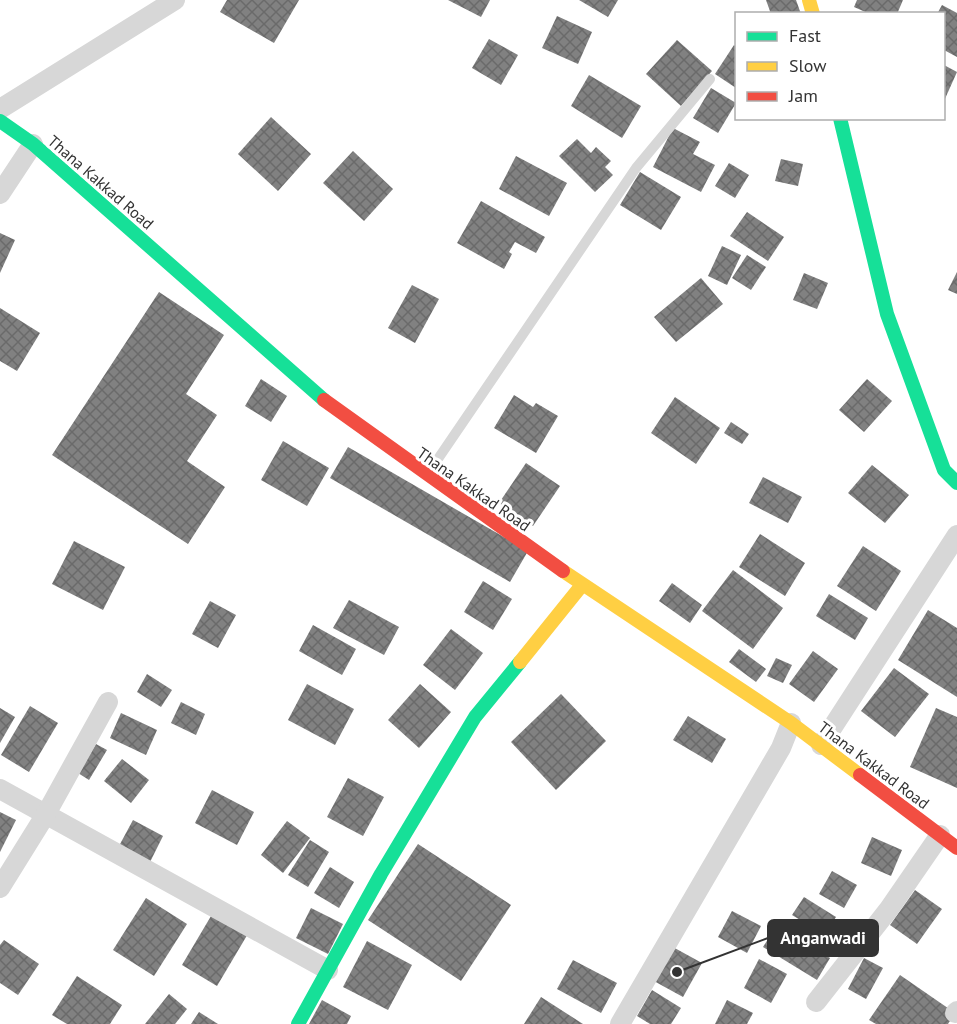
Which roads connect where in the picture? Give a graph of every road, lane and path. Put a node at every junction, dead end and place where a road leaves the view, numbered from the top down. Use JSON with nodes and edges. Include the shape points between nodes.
{"nodes":[{"id":1,"x":175,"y":0,"type":"edge"},
{"id":2,"x":710,"y":79,"type":"dead end"},
{"id":3,"x":0,"y":109,"type":"edge"},
{"id":4,"x":840,"y":120,"type":"edge"},
{"id":5,"x":0,"y":121,"type":"edge"},
{"id":6,"x":33,"y":144,"type":"junction"},
{"id":7,"x":0,"y":194,"type":"edge"},
{"id":8,"x":427,"y":475,"type":"junction"},
{"id":9,"x":957,"y":483,"type":"edge"},
{"id":10,"x":957,"y":535,"type":"edge"},
{"id":11,"x":582,"y":585,"type":"junction"},
{"id":12,"x":108,"y":702,"type":"dead end"},
{"id":13,"x":791,"y":723,"type":"junction"},
{"id":14,"x":821,"y":745,"type":"junction"},
{"id":15,"x":0,"y":789,"type":"edge"},
{"id":16,"x":46,"y":814,"type":"junction"},
{"id":17,"x":940,"y":835,"type":"junction"},
{"id":18,"x":957,"y":848,"type":"edge"},
{"id":19,"x":0,"y":888,"type":"edge"},
{"id":20,"x":328,"y":970,"type":"junction"},
{"id":21,"x":816,"y":1002,"type":"dead end"},
{"id":22,"x":298,"y":1024,"type":"edge"},
{"id":23,"x":620,"y":1024,"type":"edge"}],
"edges":[{"from":1,"to":3,"type":"street"},
{"from":2,"to":8,"type":"lane","via":[[636,168]]},
{"from":4,"to":9,"type":"main road","via":[[887,314],[944,470]]},
{"from":5,"to":6,"type":"main road","name":"Thana Kakkad Road"},
{"from":6,"to":7,"type":"street"},
{"from":6,"to":8,"type":"main road","name":"Thana Kakkad Road","via":[[333,408]]},
{"from":8,"to":11,"type":"main road","name":"Thana Kakkad Road"},
{"from":10,"to":14,"type":"street"},
{"from":11,"to":13,"type":"main road","name":"Thana Kakkad Road"},
{"from":11,"to":20,"type":"main road","via":[[475,717]]},
{"from":12,"to":16,"type":"street"},
{"from":13,"to":14,"type":"main road","name":"Thana Kakkad Road"},
{"from":13,"to":23,"type":"street","via":[[781,748]]},
{"from":14,"to":17,"type":"main road","name":"Thana Kakkad Road"},
{"from":15,"to":16,"type":"street"},
{"from":16,"to":19,"type":"street"},
{"from":16,"to":20,"type":"street"},
{"from":17,"to":18,"type":"main road","name":"Thana Kakkad Road"},
{"from":17,"to":21,"type":"street","via":[[889,909]]},
{"from":20,"to":22,"type":"main road"}]}
